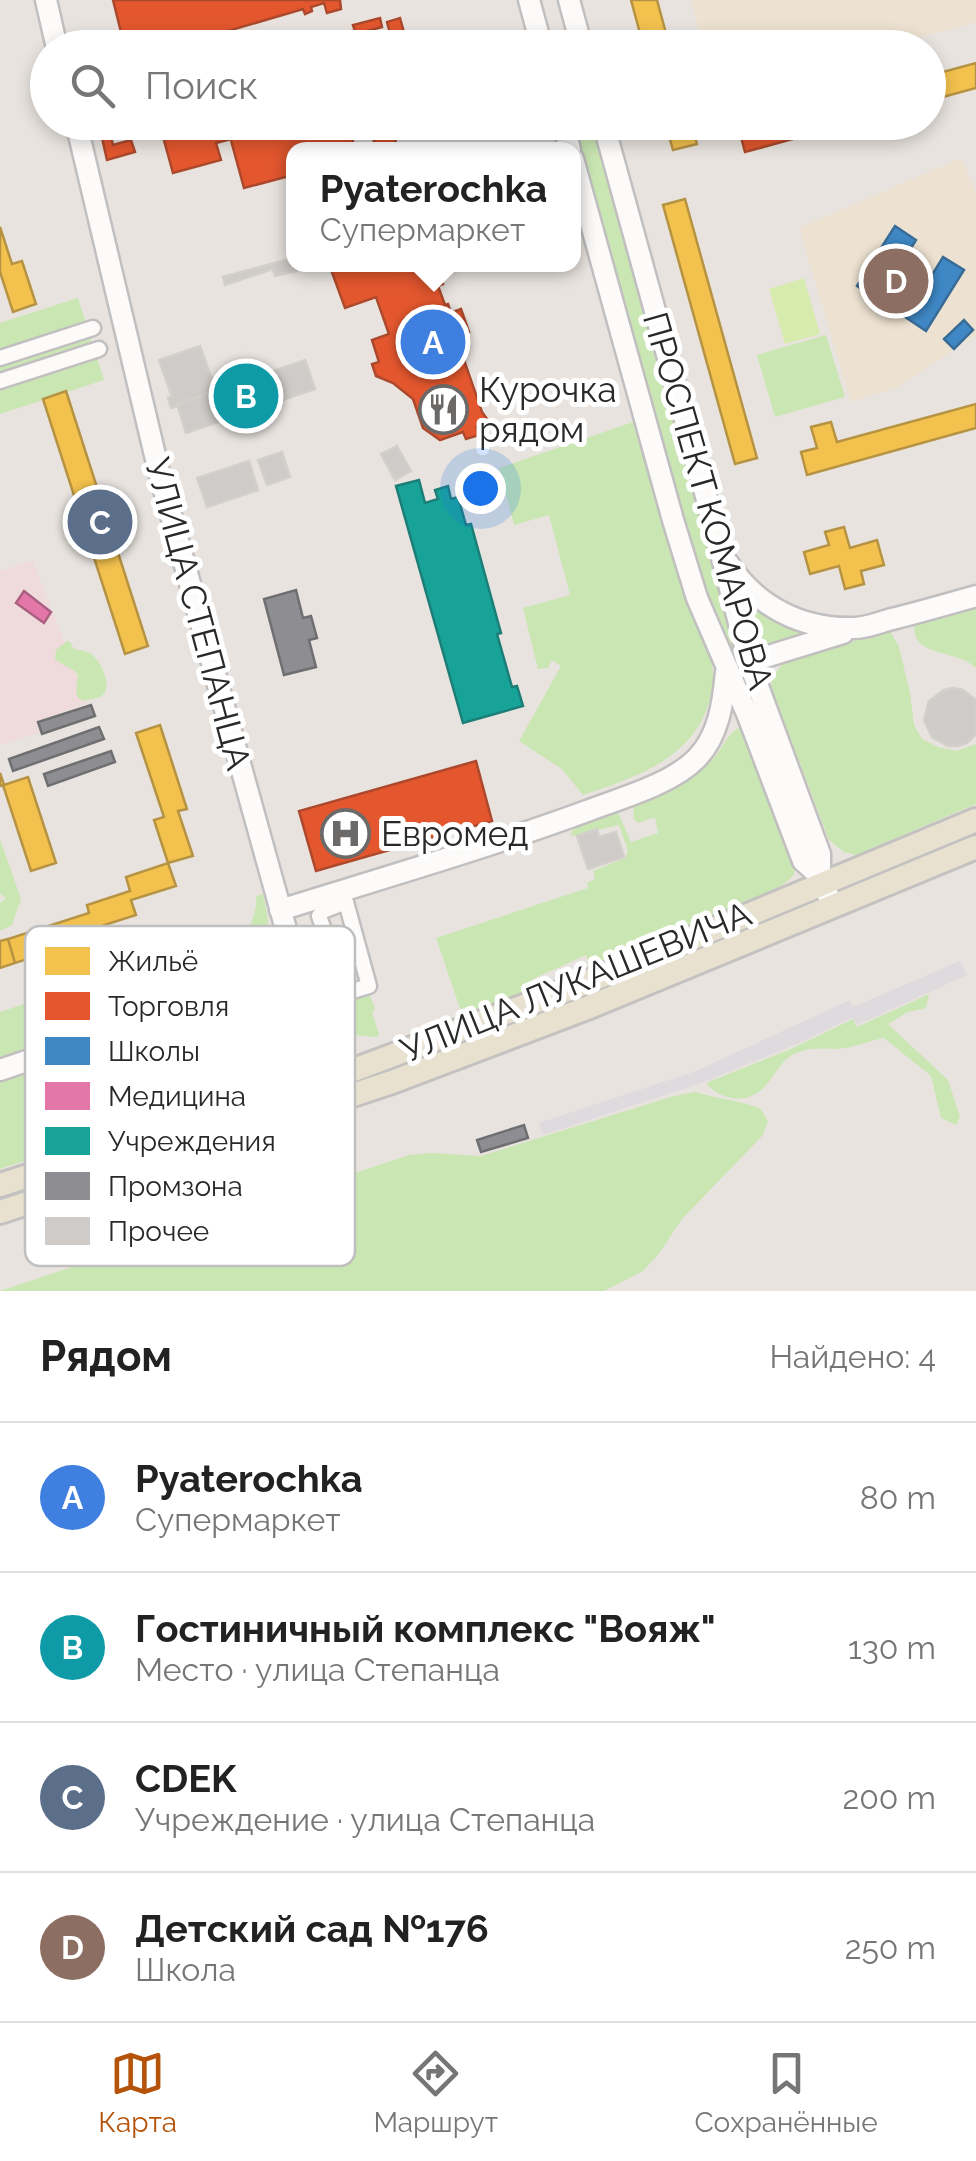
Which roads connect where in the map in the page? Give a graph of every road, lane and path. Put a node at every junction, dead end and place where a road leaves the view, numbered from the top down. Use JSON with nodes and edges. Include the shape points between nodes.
{"nodes":[{"id":1,"x":46,"y":0,"type":"edge"},
{"id":2,"x":530,"y":0,"type":"edge"},
{"id":3,"x":569,"y":0,"type":"edge"},
{"id":4,"x":53,"y":30,"type":"edge"},
{"id":5,"x":538,"y":30,"type":"edge"},
{"id":6,"x":577,"y":30,"type":"edge"},
{"id":7,"x":80,"y":140,"type":"edge"},
{"id":8,"x":608,"y":140,"type":"edge"},
{"id":9,"x":581,"y":189,"type":"edge"},
{"id":10,"x":93,"y":328,"type":"dead end"},
{"id":11,"x":98,"y":349,"type":"dead end"},
{"id":12,"x":0,"y":358,"type":"edge"},
{"id":13,"x":0,"y":381,"type":"edge"},
{"id":14,"x":710,"y":511,"type":"junction"},
{"id":15,"x":673,"y":520,"type":"junction"},
{"id":16,"x":721,"y":553,"type":"junction"},
{"id":17,"x":976,"y":596,"type":"edge"},
{"id":18,"x":858,"y":628,"type":"junction"},
{"id":19,"x":749,"y":662,"type":"junction"},
{"id":20,"x":726,"y":667,"type":"junction"},
{"id":21,"x":748,"y":716,"type":"junction"},
{"id":22,"x":716,"y":728,"type":"junction"},
{"id":23,"x":976,"y":820,"type":"edge"},
{"id":24,"x":976,"y":847,"type":"edge"},
{"id":25,"x":822,"y":880,"type":"junction"},
{"id":26,"x":832,"y":907,"type":"junction"},
{"id":27,"x":280,"y":910,"type":"junction"},
{"id":28,"x":285,"y":926,"type":"edge"},
{"id":29,"x":322,"y":926,"type":"edge"},
{"id":30,"x":353,"y":926,"type":"edge"},
{"id":31,"x":355,"y":935,"type":"edge"},
{"id":32,"x":355,"y":991,"type":"edge"},
{"id":33,"x":25,"y":1062,"type":"edge"},
{"id":34,"x":0,"y":1070,"type":"edge"},
{"id":35,"x":355,"y":1081,"type":"edge"},
{"id":36,"x":355,"y":1083,"type":"edge"},
{"id":37,"x":25,"y":1178,"type":"edge"},
{"id":38,"x":0,"y":1185,"type":"edge"},
{"id":39,"x":25,"y":1203,"type":"edge"},
{"id":40,"x":0,"y":1212,"type":"edge"}],
"edges":[{"from":1,"to":4,"type":"main road"},
{"from":2,"to":5,"type":"main road"},
{"from":3,"to":6,"type":"main road"},
{"from":7,"to":27,"type":"main road","name":"УЛИЦА СТЕПАНЦА","via":[[159,472]]},
{"from":8,"to":14,"type":"main road","name":"ПРОСПЕКТ КОМАРОВА"},
{"from":9,"to":15,"type":"main road","name":"ПРОСПЕКТ КОМАРОВА"},
{"from":10,"to":12,"type":"street"},
{"from":11,"to":13,"type":"street"},
{"from":14,"to":15,"type":"main road","via":[[699,526]]},
{"from":14,"to":16,"type":"main road","name":"ПРОСПЕКТ КОМАРОВА"},
{"from":15,"to":20,"type":"main road","name":"ПРОСПЕКТ КОМАРОВА"},
{"from":16,"to":18,"type":"main road","via":[[764,603],[793,619]]},
{"from":16,"to":19,"type":"main road","name":"ПРОСПЕКТ КОМАРОВА"},
{"from":17,"to":18,"type":"main road"},
{"from":18,"to":19,"type":"main road"},
{"from":19,"to":25,"type":"main road","name":"ПРОСПЕКТ КОМАРОВА","via":[[820,854]]},
{"from":20,"to":21,"type":"main road","name":"ПРОСПЕКТ КОМАРОВА"},
{"from":20,"to":22,"type":"main road"},
{"from":21,"to":22,"type":"main road","via":[[730,716]]},
{"from":21,"to":25,"type":"main road","name":"ПРОСПЕКТ КОМАРОВА","via":[[802,861]]},
{"from":22,"to":27,"type":"main road","via":[[694,761],[635,793]]},
{"from":23,"to":25,"type":"main road","name":"УЛИЦА ЛУКАШЕВИЧА"},
{"from":24,"to":26,"type":"main road","name":"УЛИЦА ЛУКАШЕВИЧА"},
{"from":25,"to":26,"type":"main road","name":"ПРОСПЕКТ КОМАРОВА"},
{"from":25,"to":35,"type":"main road","name":"УЛИЦА ЛУКАШЕВИЧА"},
{"from":26,"to":36,"type":"main road","name":"УЛИЦА ЛУКАШЕВИЧА","via":[[587,1008]]},
{"from":27,"to":28,"type":"main road","name":"УЛИЦА СТЕПАНЦА"},
{"from":29,"to":30,"type":"street","via":[[319,916],[346,902]]},
{"from":31,"to":32,"type":"street","via":[[369,986]]},
{"from":33,"to":34,"type":"main road"},
{"from":37,"to":38,"type":"main road","name":"УЛИЦА ЛУКАШЕВИЧА"},
{"from":39,"to":40,"type":"main road","name":"УЛИЦА ЛУКАШЕВИЧА"}]}
